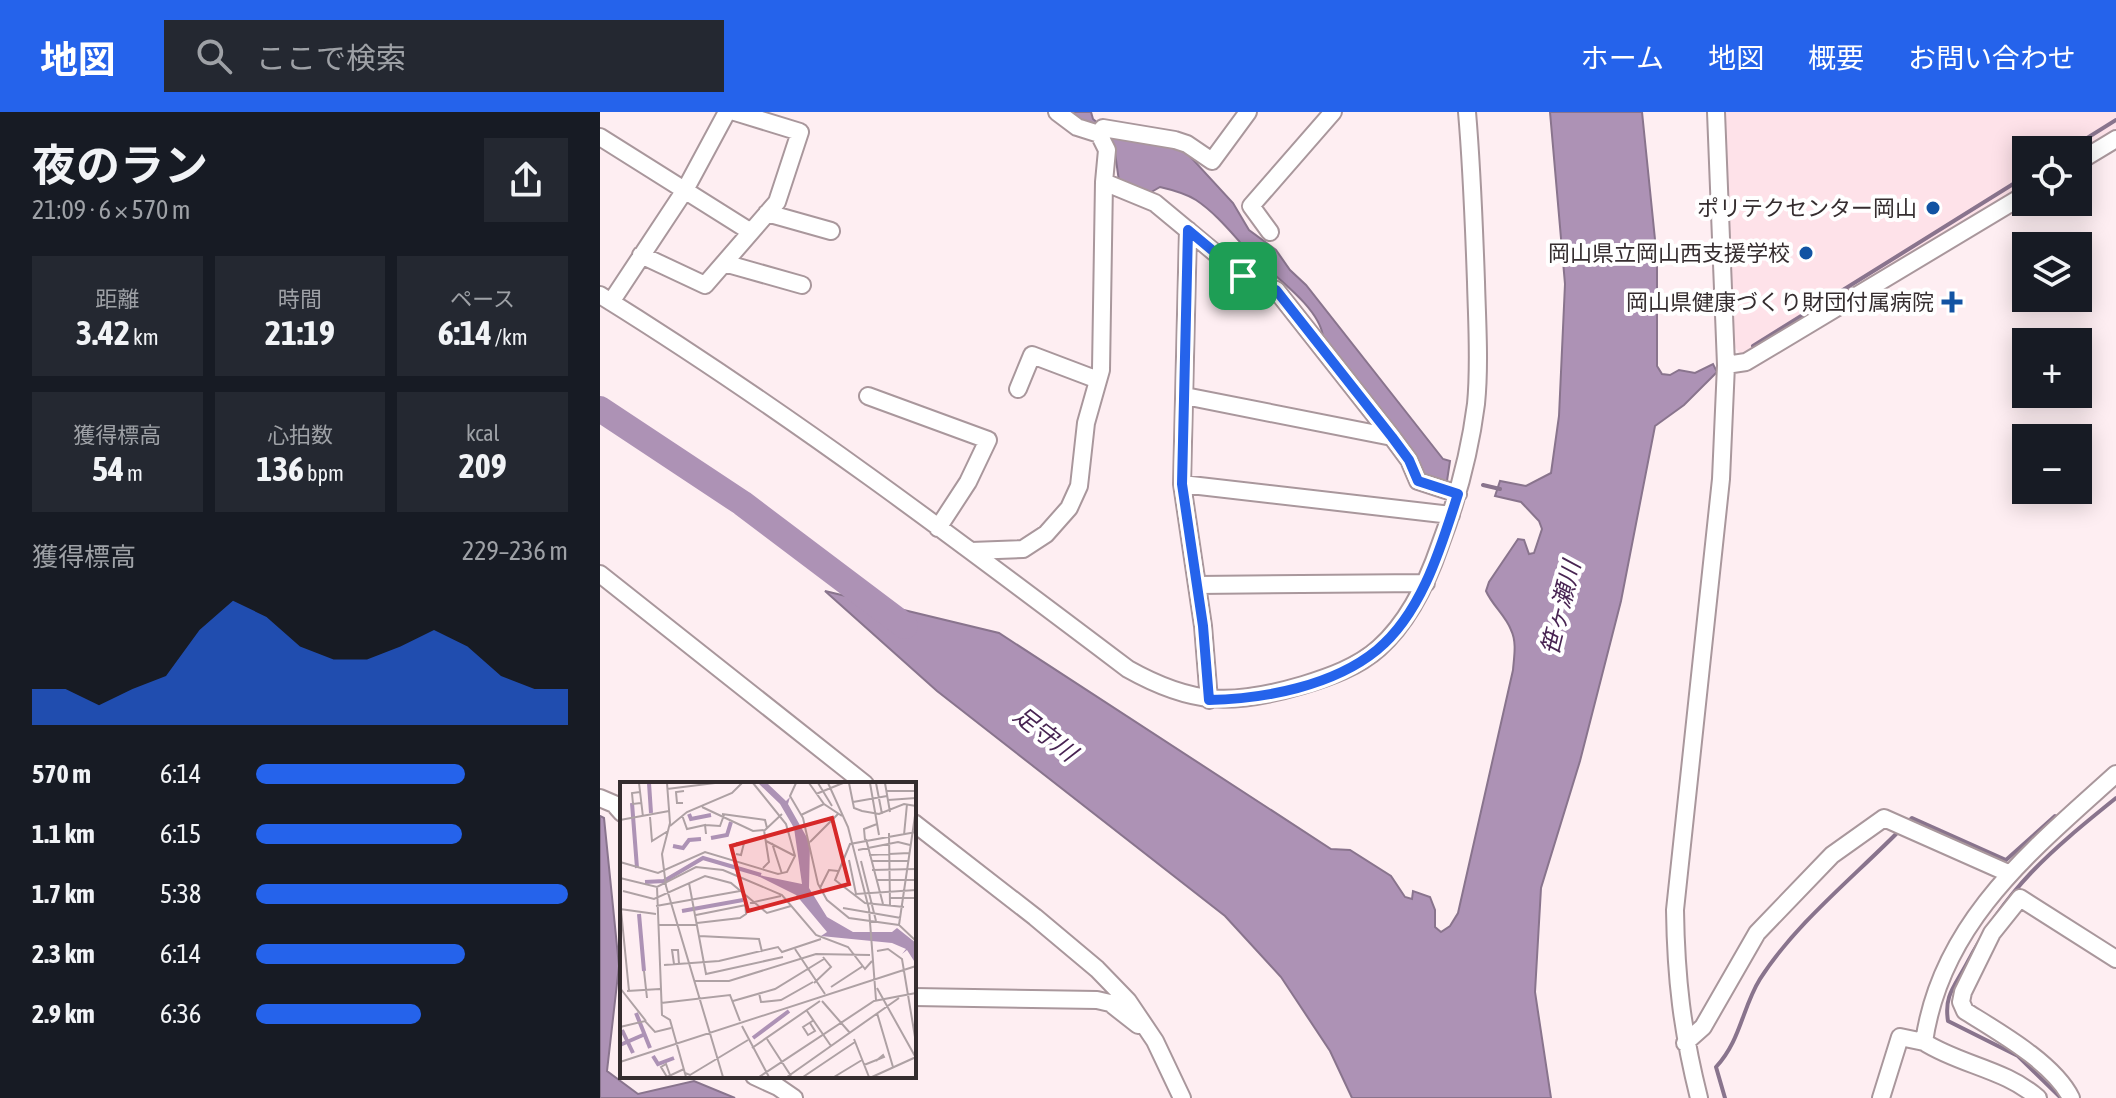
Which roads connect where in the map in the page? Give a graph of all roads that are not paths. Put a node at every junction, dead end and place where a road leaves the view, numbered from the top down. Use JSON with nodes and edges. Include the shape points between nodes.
{"nodes":[{"id":1,"x":727,"y":112,"type":"edge"},
{"id":2,"x":735,"y":112,"type":"edge"},
{"id":3,"x":1057,"y":112,"type":"edge"},
{"id":4,"x":1248,"y":112,"type":"edge"},
{"id":5,"x":1333,"y":112,"type":"edge"},
{"id":6,"x":1467,"y":112,"type":"edge"},
{"id":7,"x":1716,"y":112,"type":"edge"},
{"id":8,"x":1102,"y":125,"type":"edge"},
{"id":9,"x":600,"y":137,"type":"edge"},
{"id":10,"x":2116,"y":139,"type":"edge"},
{"id":11,"x":2092,"y":154,"type":"edge"},
{"id":12,"x":1104,"y":182,"type":"junction"},
{"id":13,"x":685,"y":190,"type":"junction"},
{"id":14,"x":2012,"y":202,"type":"edge"},
{"id":15,"x":767,"y":213,"type":"junction"},
{"id":16,"x":1188,"y":230,"type":"junction"},
{"id":17,"x":831,"y":231,"type":"dead end"},
{"id":18,"x":751,"y":232,"type":"junction"},
{"id":19,"x":1270,"y":232,"type":"dead end"},
{"id":20,"x":641,"y":255,"type":"junction"},
{"id":21,"x":724,"y":263,"type":"junction"},
{"id":22,"x":802,"y":285,"type":"dead end"},
{"id":23,"x":605,"y":298,"type":"edge"},
{"id":24,"x":1726,"y":365,"type":"junction"},
{"id":25,"x":1098,"y":380,"type":"junction"},
{"id":26,"x":1018,"y":389,"type":"dead end"},
{"id":27,"x":868,"y":396,"type":"dead end"},
{"id":28,"x":1185,"y":396,"type":"junction"},
{"id":29,"x":1392,"y":437,"type":"junction"},
{"id":30,"x":1182,"y":484,"type":"junction"},
{"id":31,"x":1458,"y":494,"type":"junction"},
{"id":32,"x":1451,"y":515,"type":"junction"},
{"id":33,"x":938,"y":528,"type":"junction"},
{"id":34,"x":971,"y":551,"type":"junction"},
{"id":35,"x":600,"y":574,"type":"edge"},
{"id":36,"x":1426,"y":583,"type":"junction"},
{"id":37,"x":1197,"y":585,"type":"junction"},
{"id":38,"x":1209,"y":700,"type":"junction"},
{"id":39,"x":2116,"y":774,"type":"edge"},
{"id":40,"x":862,"y":782,"type":"edge"},
{"id":41,"x":600,"y":798,"type":"edge"},
{"id":42,"x":620,"y":811,"type":"edge"},
{"id":43,"x":916,"y":825,"type":"edge"},
{"id":44,"x":2008,"y":873,"type":"junction"},
{"id":45,"x":2116,"y":959,"type":"edge"},
{"id":46,"x":916,"y":997,"type":"edge"},
{"id":47,"x":1147,"y":1029,"type":"junction"},
{"id":48,"x":1924,"y":1042,"type":"junction"},
{"id":49,"x":1685,"y":1043,"type":"junction"},
{"id":50,"x":758,"y":1078,"type":"edge"},
{"id":51,"x":794,"y":1098,"type":"edge"},
{"id":52,"x":1182,"y":1098,"type":"edge"},
{"id":53,"x":1699,"y":1098,"type":"edge"},
{"id":54,"x":1881,"y":1098,"type":"edge"},
{"id":55,"x":2038,"y":1098,"type":"edge"},
{"id":56,"x":2071,"y":1098,"type":"edge"}],
"edges":[{"from":1,"to":13,"type":"street"},
{"from":2,"to":15,"type":"street","via":[[800,132],[777,202]]},
{"from":3,"to":8,"type":"street","via":[[1077,127]]},
{"from":4,"to":8,"type":"street","via":[[1212,161],[1175,140]]},
{"from":5,"to":19,"type":"street","via":[[1251,206]]},
{"from":6,"to":31,"type":"street","via":[[1476,403]]},
{"from":7,"to":24,"type":"street"},
{"from":8,"to":12,"type":"street","via":[[1107,150]]},
{"from":9,"to":13,"type":"street"},
{"from":10,"to":11,"type":"street"},
{"from":12,"to":16,"type":"street","via":[[1155,203]]},
{"from":12,"to":25,"type":"street"},
{"from":13,"to":18,"type":"street"},
{"from":13,"to":20,"type":"street"},
{"from":14,"to":24,"type":"street","via":[[1746,362]]},
{"from":15,"to":17,"type":"street"},
{"from":15,"to":18,"type":"street"},
{"from":16,"to":28,"type":"street"},
{"from":16,"to":29,"type":"street","via":[[1243,276],[1276,290]]},
{"from":18,"to":21,"type":"street"},
{"from":20,"to":21,"type":"street","via":[[705,285]]},
{"from":20,"to":23,"type":"street"},
{"from":21,"to":22,"type":"street"},
{"from":23,"to":33,"type":"street","via":[[808,431]]},
{"from":24,"to":49,"type":"street","via":[[1721,479],[1675,910],[1676,977]]},
{"from":25,"to":26,"type":"street","via":[[1032,355]]},
{"from":25,"to":34,"type":"street","via":[[1086,423],[1079,486],[1069,508],[1046,534],[1023,549]]},
{"from":27,"to":33,"type":"street","via":[[988,440]]},
{"from":28,"to":29,"type":"street"},
{"from":28,"to":30,"type":"street"},
{"from":29,"to":31,"type":"street","via":[[1418,481]]},
{"from":30,"to":32,"type":"street"},
{"from":30,"to":37,"type":"street"},
{"from":31,"to":32,"type":"street"},
{"from":32,"to":36,"type":"street"},
{"from":33,"to":34,"type":"street"},
{"from":34,"to":38,"type":"street","via":[[1128,669],[1161,687]]},
{"from":35,"to":40,"type":"street"},
{"from":36,"to":37,"type":"street"},
{"from":36,"to":38,"type":"street","via":[[1392,635],[1352,665],[1294,688]]},
{"from":37,"to":38,"type":"street"},
{"from":39,"to":44,"type":"street"},
{"from":41,"to":42,"type":"street"},
{"from":43,"to":47,"type":"street","via":[[1097,969]]},
{"from":44,"to":48,"type":"street","via":[[1958,943],[1936,990]]},
{"from":44,"to":49,"type":"street","via":[[1884,818],[1832,855],[1757,933],[1703,1027]]},
{"from":45,"to":56,"type":"street","via":[[2020,898],[1992,933],[1963,992],[1965,1011],[2023,1048]]},
{"from":46,"to":47,"type":"street","via":[[1097,1000]]},
{"from":47,"to":52,"type":"street"},
{"from":48,"to":54,"type":"street","via":[[1900,1037]]},
{"from":48,"to":55,"type":"street","via":[[2000,1073]]},
{"from":49,"to":53,"type":"street"},
{"from":50,"to":51,"type":"street"}]}
